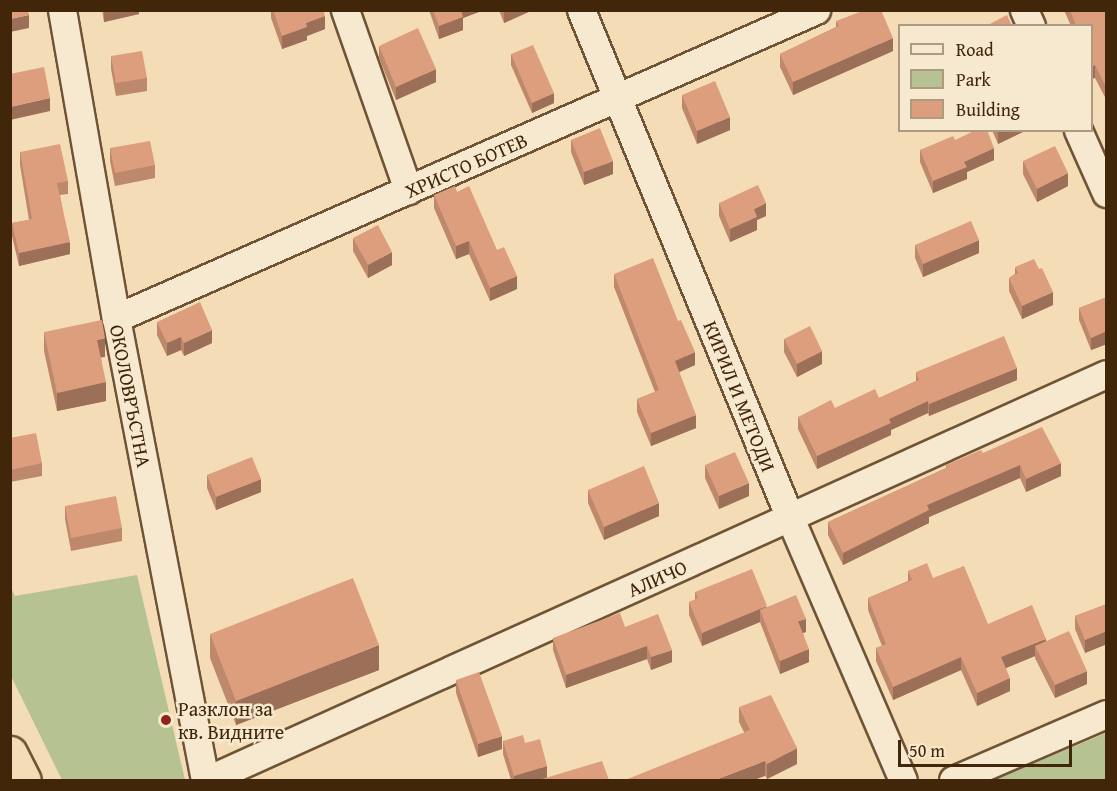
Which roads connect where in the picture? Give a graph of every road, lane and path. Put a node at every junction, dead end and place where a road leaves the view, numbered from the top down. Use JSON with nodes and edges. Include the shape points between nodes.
{"nodes":[{"id":1,"x":62,"y":10,"type":"edge"},
{"id":2,"x":345,"y":10,"type":"edge"},
{"id":3,"x":582,"y":10,"type":"edge"},
{"id":4,"x":816,"y":10,"type":"edge"},
{"id":5,"x":1024,"y":10,"type":"edge"},
{"id":6,"x":1030,"y":24,"type":"edge"},
{"id":7,"x":618,"y":98,"type":"junction"},
{"id":8,"x":1079,"y":132,"type":"edge"},
{"id":9,"x":408,"y":190,"type":"junction"},
{"id":10,"x":1107,"y":194,"type":"edge"},
{"id":11,"x":116,"y":318,"type":"junction"},
{"id":12,"x":1107,"y":374,"type":"edge"},
{"id":13,"x":790,"y":518,"type":"junction"},
{"id":14,"x":1107,"y":714,"type":"edge"},
{"id":15,"x":10,"y":753,"type":"edge"},
{"id":16,"x":24,"y":780,"type":"edge"},
{"id":17,"x":206,"y":780,"type":"edge"},
{"id":18,"x":903,"y":780,"type":"edge"},
{"id":19,"x":953,"y":780,"type":"edge"}],
"edges":[{"from":1,"to":11,"type":"street","name":"ОКОЛОВРЪСТНА"},
{"from":2,"to":9,"type":"street"},
{"from":3,"to":7,"type":"street","name":"КИРИЛ И МЕТОДИ"},
{"from":4,"to":7,"type":"street","name":"ХРИСТО БОТЕВ"},
{"from":5,"to":6,"type":"street"},
{"from":7,"to":9,"type":"street","name":"ХРИСТО БОТЕВ"},
{"from":7,"to":13,"type":"street","name":"КИРИЛ И МЕТОДИ"},
{"from":8,"to":10,"type":"street"},
{"from":9,"to":11,"type":"street","name":"ХРИСТО БОТЕВ"},
{"from":11,"to":17,"type":"street","name":"ОКОЛОВРЪСТНА"},
{"from":12,"to":13,"type":"street","name":"АЛИЧО"},
{"from":13,"to":17,"type":"street","name":"АЛИЧО"},
{"from":13,"to":18,"type":"street","name":"КИРИЛ И МЕТОДИ"},
{"from":14,"to":19,"type":"street"},
{"from":15,"to":16,"type":"highway"}]}
